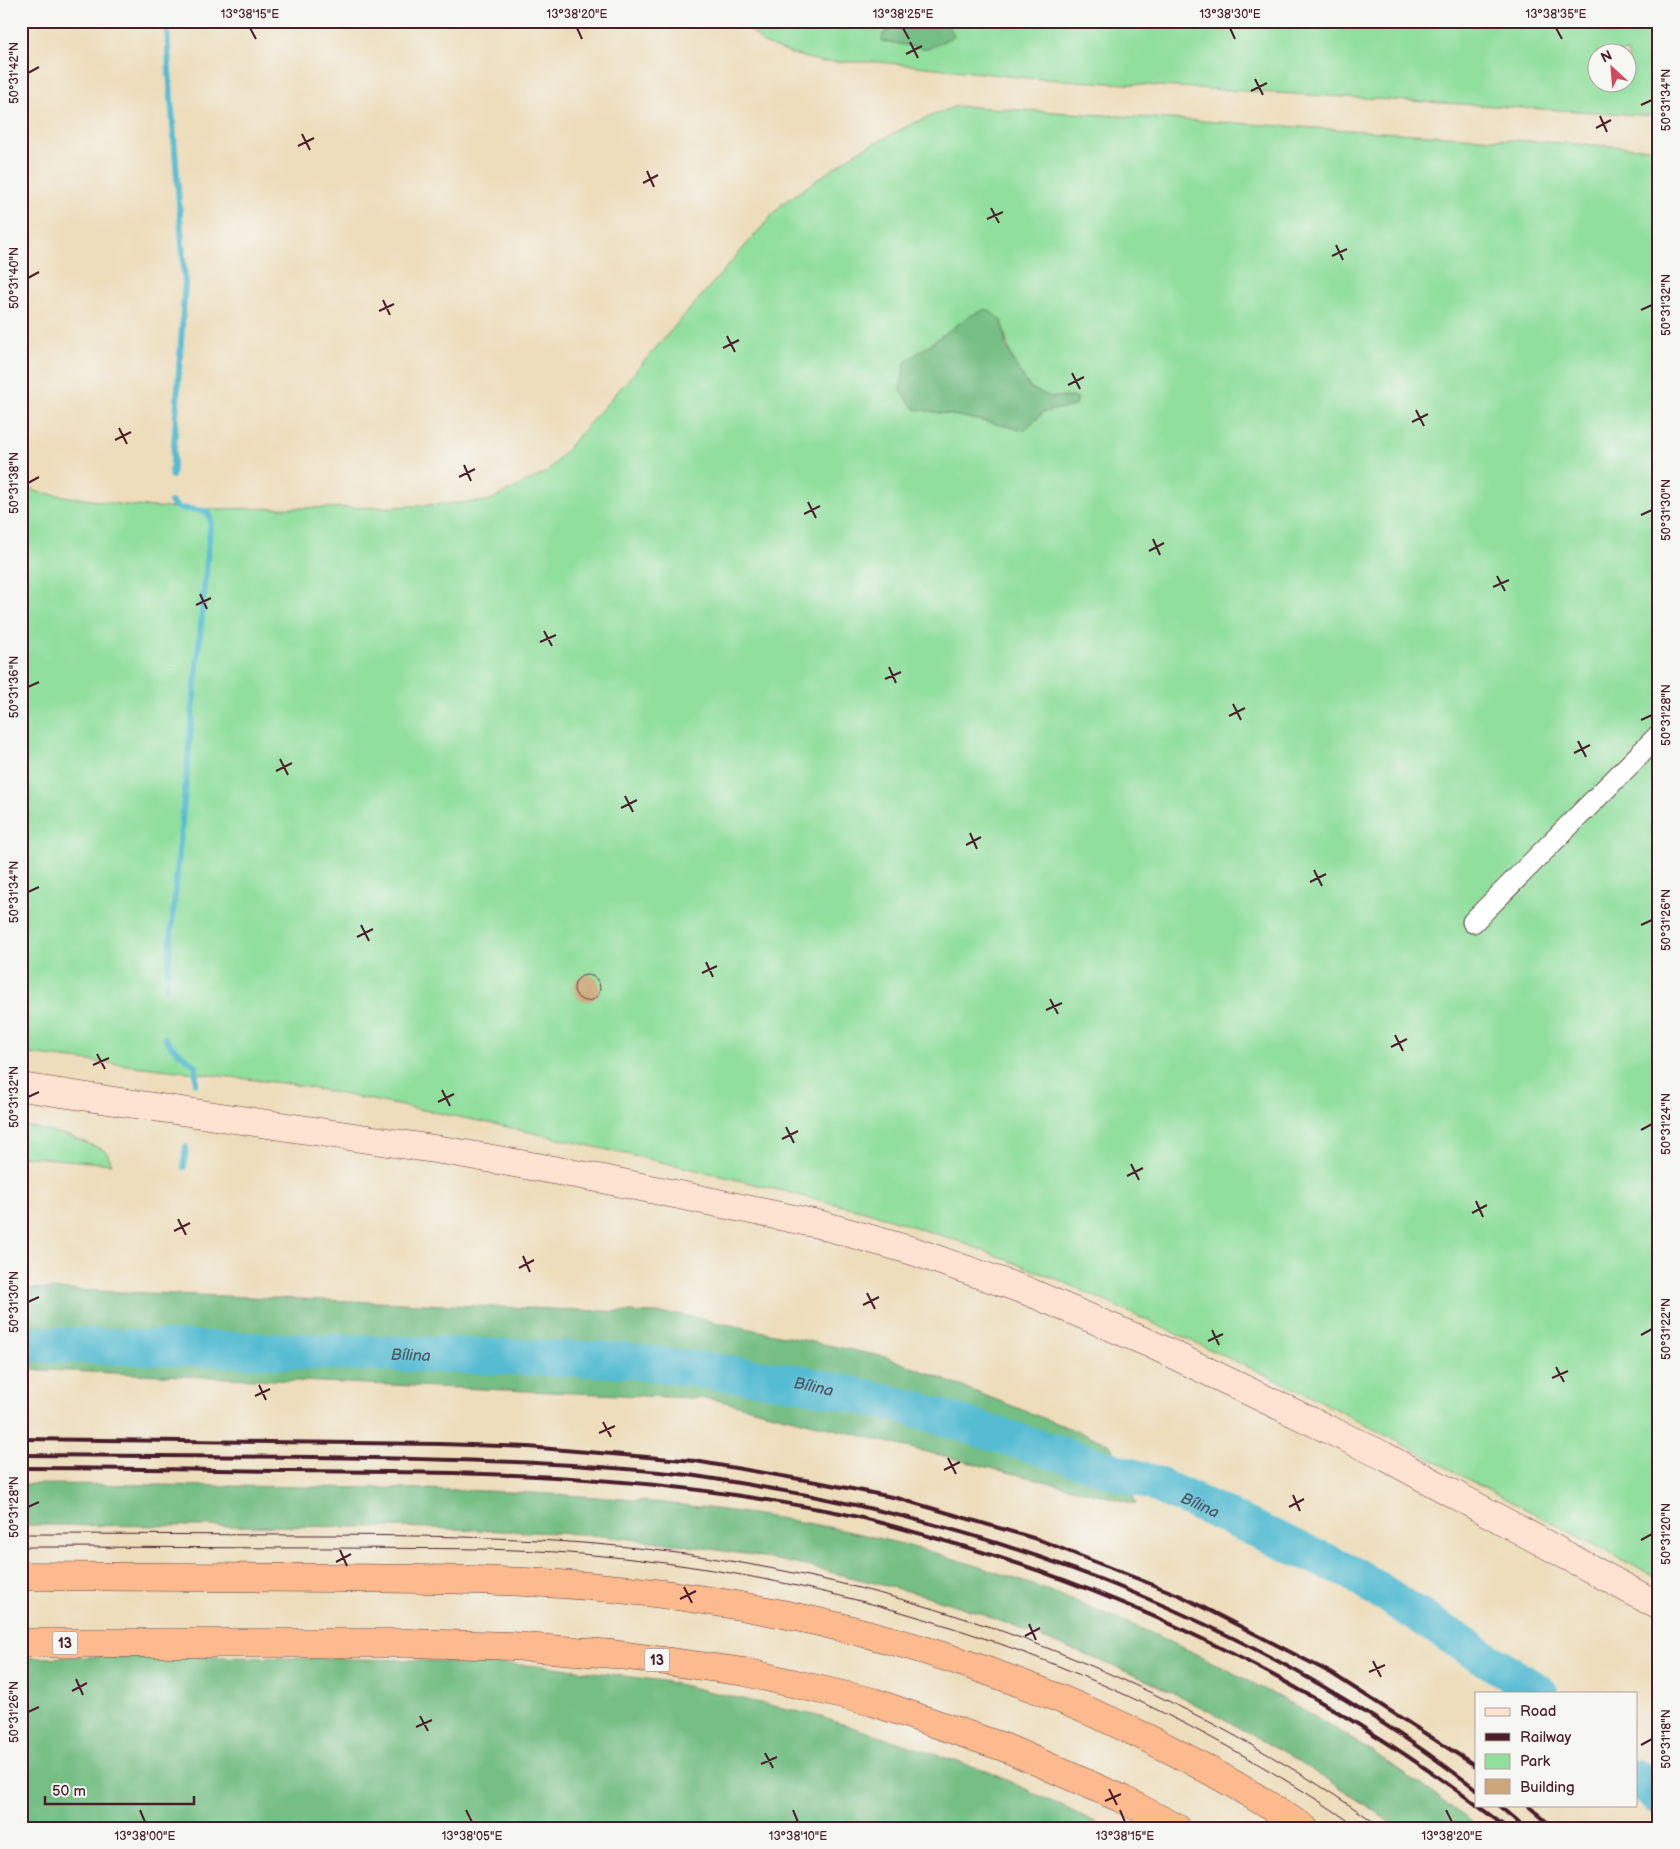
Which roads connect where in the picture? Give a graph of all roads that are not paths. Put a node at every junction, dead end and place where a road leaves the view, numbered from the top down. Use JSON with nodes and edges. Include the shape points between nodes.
{"nodes":[{"id":1,"x":1659,"y":736,"type":"edge"},
{"id":2,"x":1473,"y":922,"type":"dead end"},
{"id":3,"x":21,"y":1087,"type":"edge"},
{"id":4,"x":21,"y":1576,"type":"edge"},
{"id":5,"x":1659,"y":1606,"type":"edge"},
{"id":6,"x":21,"y":1643,"type":"edge"},
{"id":7,"x":1176,"y":1828,"type":"edge"},
{"id":8,"x":1304,"y":1828,"type":"edge"}],
"edges":[{"from":1,"to":2,"type":"street"},
{"from":3,"to":5,"type":"street","via":[[454,1152],[603,1179],[818,1224],[913,1251],[1027,1291],[1153,1345],[1384,1456]]},
{"from":4,"to":8,"type":"highway","via":[[527,1582],[630,1590],[765,1610],[884,1638],[1029,1686],[1153,1740],[1268,1804]]},
{"from":6,"to":7,"type":"highway","number":"13","via":[[512,1646],[612,1654],[745,1672],[873,1702],[1006,1748],[1120,1798]]}]}
